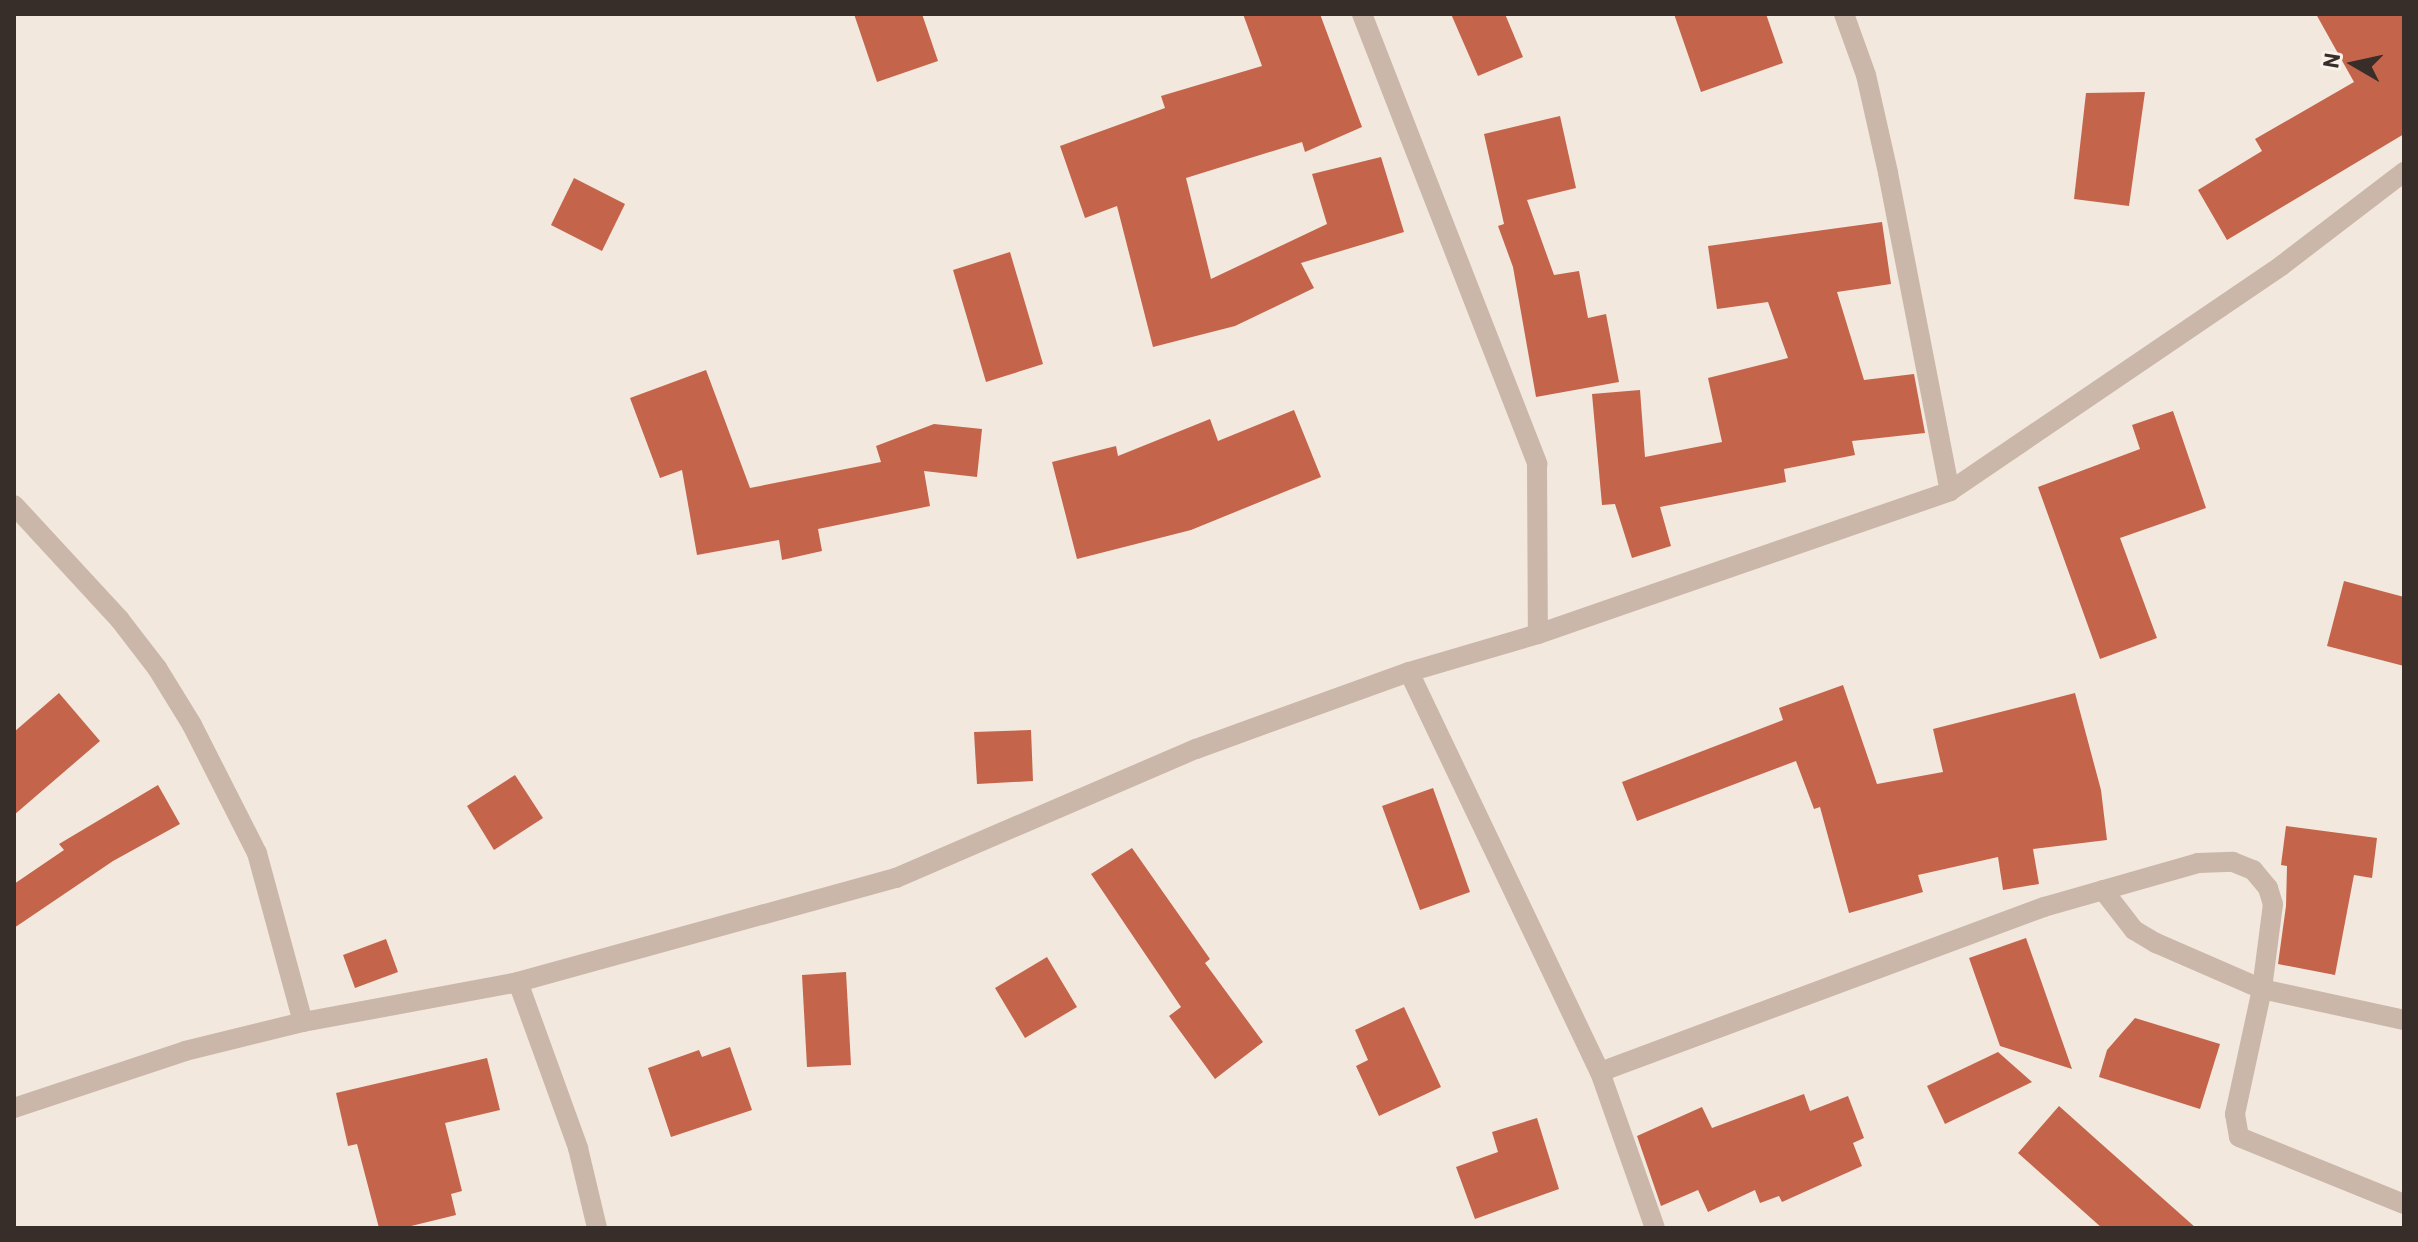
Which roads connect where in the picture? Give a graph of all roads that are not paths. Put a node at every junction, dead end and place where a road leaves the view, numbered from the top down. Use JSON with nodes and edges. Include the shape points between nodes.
{"nodes":[{"id":1,"x":1362,"y":14,"type":"edge"},
{"id":2,"x":1844,"y":14,"type":"edge"},
{"id":3,"x":2404,"y":172,"type":"edge"},
{"id":4,"x":1950,"y":491,"type":"junction"},
{"id":5,"x":14,"y":505,"type":"edge"},
{"id":6,"x":1538,"y":634,"type":"junction"},
{"id":7,"x":1409,"y":672,"type":"junction"},
{"id":8,"x":2103,"y":890,"type":"junction"},
{"id":9,"x":518,"y":982,"type":"junction"},
{"id":10,"x":2262,"y":989,"type":"junction"},
{"id":11,"x":2404,"y":1020,"type":"edge"},
{"id":12,"x":303,"y":1022,"type":"junction"},
{"id":13,"x":1600,"y":1072,"type":"junction"},
{"id":14,"x":14,"y":1108,"type":"edge"},
{"id":15,"x":2404,"y":1204,"type":"edge"},
{"id":16,"x":597,"y":1228,"type":"edge"},
{"id":17,"x":1655,"y":1228,"type":"edge"}],
"edges":[{"from":1,"to":6,"type":"street","via":[[1537,464]]},
{"from":2,"to":4,"type":"street","via":[[1866,75],[1885,159]]},
{"from":3,"to":4,"type":"street","via":[[2281,266]]},
{"from":4,"to":6,"type":"street"},
{"from":5,"to":12,"type":"street","via":[[120,620],[192,725],[257,853]]},
{"from":6,"to":7,"type":"street"},
{"from":7,"to":9,"type":"street","via":[[1196,749],[896,878]]},
{"from":7,"to":13,"type":"street"},
{"from":8,"to":10,"type":"street","via":[[2134,930]]},
{"from":8,"to":10,"type":"street","via":[[2198,863],[2233,862],[2253,870],[2273,904]]},
{"from":8,"to":13,"type":"street"},
{"from":9,"to":12,"type":"street"},
{"from":9,"to":16,"type":"street","via":[[578,1148]]},
{"from":10,"to":11,"type":"street"},
{"from":10,"to":15,"type":"street","via":[[2235,1114],[2239,1137]]},
{"from":12,"to":14,"type":"street","via":[[185,1051]]},
{"from":13,"to":17,"type":"street"}]}
